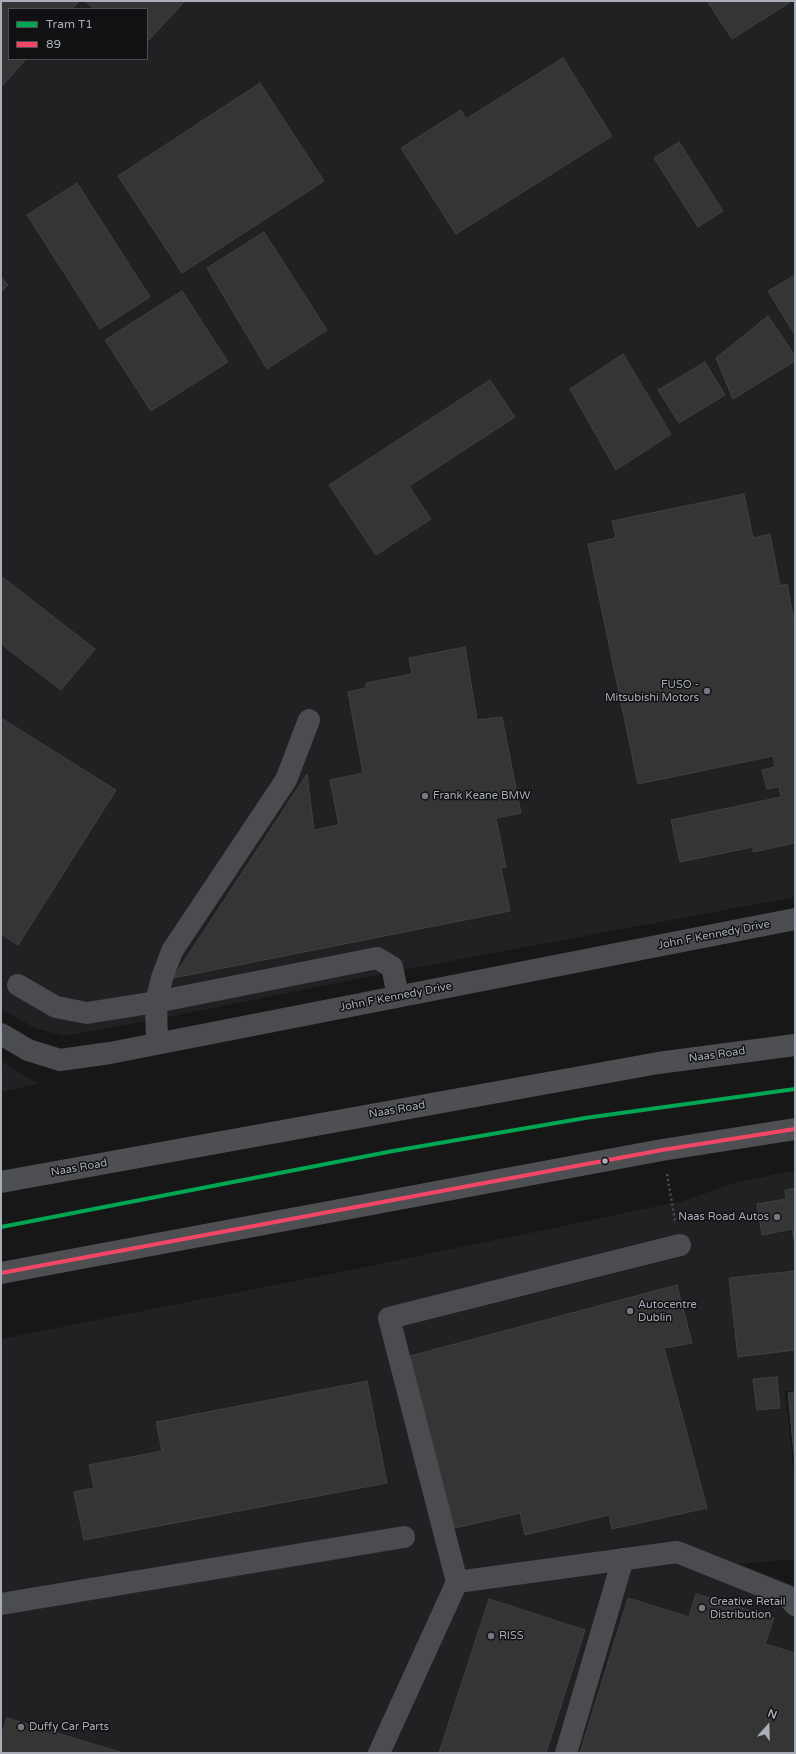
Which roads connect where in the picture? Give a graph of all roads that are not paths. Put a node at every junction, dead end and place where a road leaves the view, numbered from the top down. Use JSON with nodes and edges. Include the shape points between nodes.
{"nodes":[{"id":1,"x":309,"y":720,"type":"dead end"},
{"id":2,"x":795,"y":919,"type":"edge"},
{"id":3,"x":18,"y":986,"type":"dead end"},
{"id":4,"x":398,"y":996,"type":"junction"},
{"id":5,"x":156,"y":1002,"type":"junction"},
{"id":6,"x":1,"y":1034,"type":"edge"},
{"id":7,"x":157,"y":1043,"type":"junction"},
{"id":8,"x":795,"y":1044,"type":"edge"},
{"id":9,"x":795,"y":1129,"type":"edge"},
{"id":10,"x":1,"y":1182,"type":"edge"},
{"id":11,"x":680,"y":1245,"type":"road end"},
{"id":12,"x":1,"y":1273,"type":"edge"},
{"id":13,"x":404,"y":1537,"type":"dead end"},
{"id":14,"x":623,"y":1559,"type":"junction"},
{"id":15,"x":457,"y":1582,"type":"junction"},
{"id":16,"x":1,"y":1604,"type":"edge"},
{"id":17,"x":795,"y":1605,"type":"edge"},
{"id":18,"x":379,"y":1753,"type":"edge"},
{"id":19,"x":566,"y":1753,"type":"edge"}],
"edges":[{"from":1,"to":5,"type":"street","via":[[286,780],[172,951]]},
{"from":2,"to":4,"type":"street","name":"John F Kennedy Drive"},
{"from":3,"to":5,"type":"street","via":[[56,1008],[87,1013]]},
{"from":4,"to":5,"type":"street","via":[[392,967],[377,958]]},
{"from":4,"to":7,"type":"street","name":"John F Kennedy Drive"},
{"from":5,"to":7,"type":"street"},
{"from":6,"to":7,"type":"street","name":"John F Kennedy Drive","via":[[28,1050],[60,1060]]},
{"from":8,"to":10,"type":"main road","name":"Naas Road","via":[[658,1063]]},
{"from":9,"to":12,"type":"main road","via":[[662,1150]]},
{"from":11,"to":15,"type":"street","via":[[389,1318]]},
{"from":13,"to":16,"type":"street"},
{"from":14,"to":15,"type":"street"},
{"from":14,"to":17,"type":"street","via":[[677,1552],[786,1596]]},
{"from":14,"to":19,"type":"street"},
{"from":15,"to":18,"type":"street"}]}
